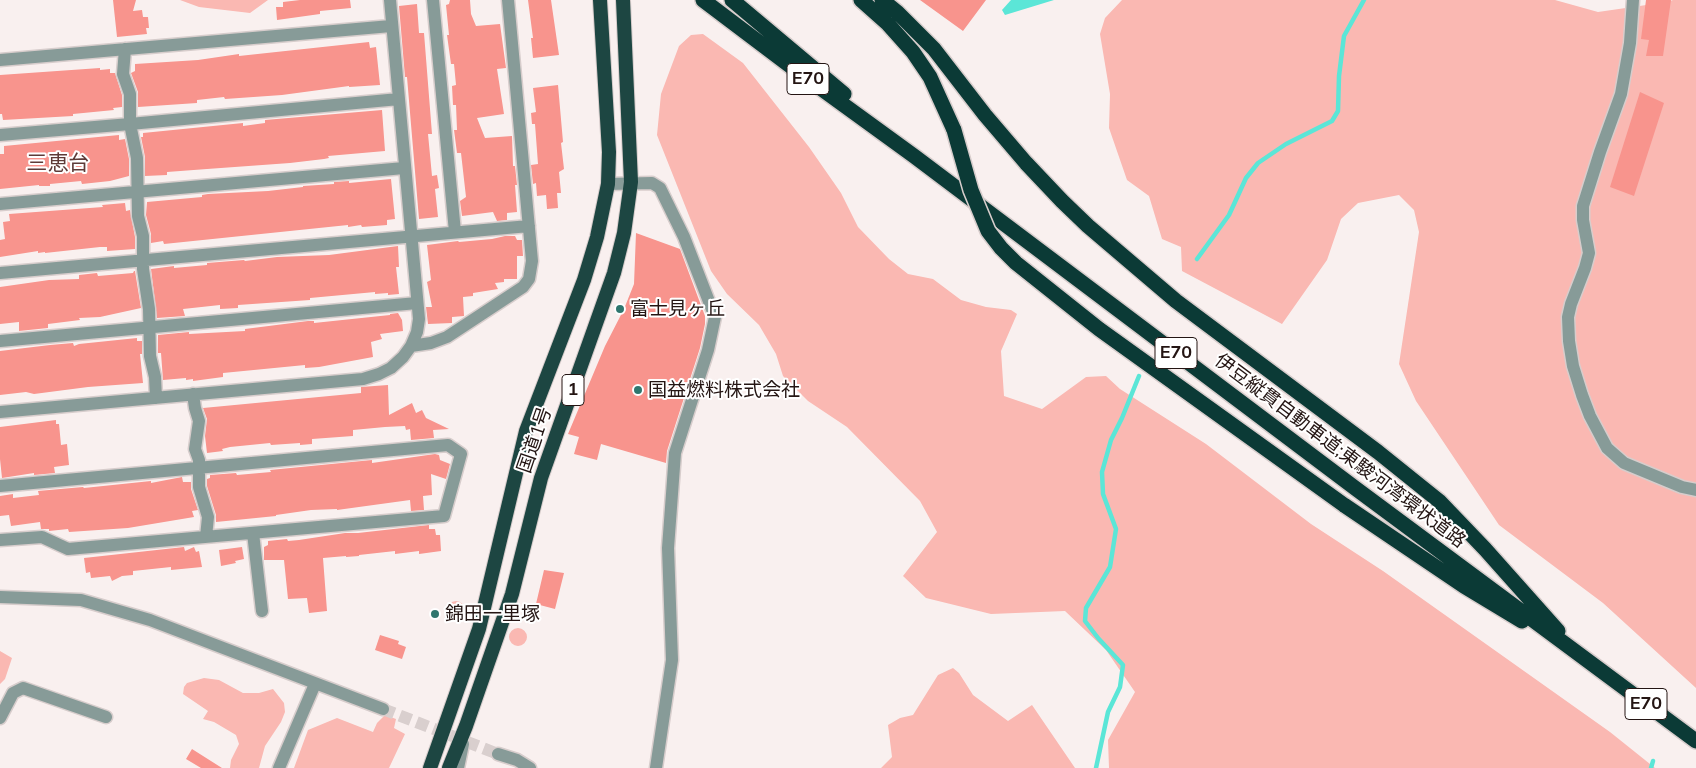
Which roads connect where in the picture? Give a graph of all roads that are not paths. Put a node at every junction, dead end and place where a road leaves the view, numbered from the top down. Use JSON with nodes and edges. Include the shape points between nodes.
{"nodes":[{"id":1,"x":390,"y":0,"type":"edge"},
{"id":2,"x":433,"y":0,"type":"edge"},
{"id":3,"x":508,"y":0,"type":"edge"},
{"id":4,"x":600,"y":0,"type":"edge"},
{"id":5,"x":623,"y":0,"type":"edge"},
{"id":6,"x":704,"y":0,"type":"edge"},
{"id":7,"x":732,"y":0,"type":"edge"},
{"id":8,"x":861,"y":0,"type":"edge"},
{"id":9,"x":882,"y":0,"type":"edge"},
{"id":10,"x":1633,"y":0,"type":"edge"},
{"id":11,"x":391,"y":26,"type":"junction"},
{"id":12,"x":125,"y":49,"type":"junction"},
{"id":13,"x":0,"y":60,"type":"edge"},
{"id":14,"x":399,"y":99,"type":"junction"},
{"id":15,"x":130,"y":124,"type":"junction"},
{"id":16,"x":0,"y":135,"type":"edge"},
{"id":17,"x":914,"y":156,"type":"junction"},
{"id":18,"x":404,"y":168,"type":"junction"},
{"id":19,"x":631,"y":182,"type":"junction"},
{"id":20,"x":608,"y":184,"type":"junction"},
{"id":21,"x":137,"y":191,"type":"junction"},
{"id":22,"x":0,"y":204,"type":"edge"},
{"id":23,"x":529,"y":226,"type":"junction"},
{"id":24,"x":455,"y":232,"type":"junction"},
{"id":25,"x":410,"y":236,"type":"junction"},
{"id":26,"x":144,"y":259,"type":"junction"},
{"id":27,"x":0,"y":273,"type":"edge"},
{"id":28,"x":417,"y":303,"type":"junction"},
{"id":29,"x":149,"y":328,"type":"junction"},
{"id":30,"x":0,"y":342,"type":"edge"},
{"id":31,"x":411,"y":346,"type":"junction"},
{"id":32,"x":193,"y":394,"type":"junction"},
{"id":33,"x":156,"y":398,"type":"junction"},
{"id":34,"x":0,"y":412,"type":"edge"},
{"id":35,"x":200,"y":468,"type":"junction"},
{"id":36,"x":0,"y":486,"type":"edge"},
{"id":37,"x":1696,"y":490,"type":"edge"},
{"id":38,"x":253,"y":533,"type":"junction"},
{"id":39,"x":206,"y":537,"type":"junction"},
{"id":40,"x":0,"y":540,"type":"edge"},
{"id":41,"x":0,"y":597,"type":"edge"},
{"id":42,"x":262,"y":611,"type":"dead end"},
{"id":43,"x":1575,"y":651,"type":"junction"},
{"id":44,"x":315,"y":684,"type":"junction"},
{"id":45,"x":383,"y":708,"type":"tunnel mouth"},
{"id":46,"x":106,"y":717,"type":"dead end"},
{"id":47,"x":0,"y":718,"type":"edge"},
{"id":48,"x":466,"y":726,"type":"junction"},
{"id":49,"x":1696,"y":741,"type":"edge"},
{"id":50,"x":498,"y":754,"type":"tunnel mouth"},
{"id":51,"x":279,"y":768,"type":"edge"},
{"id":52,"x":430,"y":768,"type":"edge"},
{"id":53,"x":449,"y":768,"type":"edge"},
{"id":54,"x":458,"y":768,"type":"edge"},
{"id":55,"x":530,"y":768,"type":"edge"},
{"id":56,"x":656,"y":768,"type":"edge"}],
"edges":[{"from":1,"to":11,"type":"street"},
{"from":2,"to":24,"type":"street"},
{"from":3,"to":23,"type":"street"},
{"from":4,"to":20,"type":"highway","name":"国道1号","number":"1"},
{"from":5,"to":19,"type":"highway","name":"国道1号","number":"1"},
{"from":6,"to":17,"type":"highway","name":"伊豆縦貫自動車道;東駿河湾環状道路","number":"E70"},
{"from":7,"to":17,"type":"highway","name":"伊豆縦貫自動車道;東駿河湾環状道路","number":"E70"},
{"from":8,"to":43,"type":"highway","bridge":true,"via":[[888,24],[930,77],[954,130],[980,215],[1001,248],[1016,263],[1099,329],[1344,505],[1497,607]]},
{"from":9,"to":43,"type":"highway","via":[[934,50],[1026,163],[1088,226],[1176,301],[1422,487],[1457,518]]},
{"from":10,"to":37,"type":"street","via":[[1622,94],[1583,206],[1589,252],[1568,317],[1569,341],[1585,402],[1607,448],[1624,463]]},
{"from":11,"to":12,"type":"street"},
{"from":11,"to":14,"type":"street"},
{"from":12,"to":13,"type":"street"},
{"from":12,"to":15,"type":"street","via":[[124,74],[130,94]]},
{"from":14,"to":15,"type":"street"},
{"from":14,"to":18,"type":"street"},
{"from":15,"to":16,"type":"street"},
{"from":15,"to":21,"type":"street","via":[[137,158]]},
{"from":17,"to":43,"type":"highway","name":"伊豆縦貫自動車道;東駿河湾環状道路","number":"E70"},
{"from":18,"to":21,"type":"street"},
{"from":18,"to":25,"type":"street"},
{"from":19,"to":20,"type":"street"},
{"from":19,"to":48,"type":"highway","name":"国道1号","number":"1","via":[[624,233],[614,272],[541,478],[512,594]]},
{"from":19,"to":56,"type":"street","via":[[652,183],[660,188],[684,237],[715,317],[708,350],[675,453],[668,548],[672,660]]},
{"from":20,"to":52,"type":"highway","name":"国道1号","number":"1","via":[[584,280],[526,431],[479,629]]},
{"from":21,"to":22,"type":"street"},
{"from":21,"to":26,"type":"street"},
{"from":23,"to":24,"type":"street"},
{"from":23,"to":31,"type":"street","via":[[531,270],[523,287],[447,338]]},
{"from":24,"to":25,"type":"street"},
{"from":25,"to":26,"type":"street"},
{"from":25,"to":28,"type":"street"},
{"from":26,"to":27,"type":"street"},
{"from":26,"to":29,"type":"street"},
{"from":28,"to":29,"type":"street"},
{"from":28,"to":31,"type":"street","via":[[418,332]]},
{"from":29,"to":30,"type":"street"},
{"from":29,"to":33,"type":"street"},
{"from":31,"to":32,"type":"street","via":[[391,368],[363,379]]},
{"from":32,"to":33,"type":"street"},
{"from":32,"to":35,"type":"street","via":[[199,422],[195,449]]},
{"from":33,"to":34,"type":"street"},
{"from":35,"to":36,"type":"street"},
{"from":35,"to":38,"type":"street","via":[[448,445],[461,454],[444,516]]},
{"from":35,"to":39,"type":"street","via":[[199,487],[208,517]]},
{"from":38,"to":39,"type":"street"},
{"from":38,"to":42,"type":"street"},
{"from":39,"to":40,"type":"street","via":[[68,549],[42,537]]},
{"from":41,"to":44,"type":"street","via":[[81,600],[150,620]]},
{"from":43,"to":49,"type":"highway","name":"伊豆縦貫自動車道;東駿河湾環状道路","number":"E70"},
{"from":44,"to":45,"type":"street"},
{"from":44,"to":51,"type":"street"},
{"from":46,"to":47,"type":"street","via":[[23,688],[13,692]]},
{"from":48,"to":53,"type":"highway","name":"国道1号","number":"1"},
{"from":48,"to":54,"type":"street"},
{"from":50,"to":55,"type":"street"}]}
